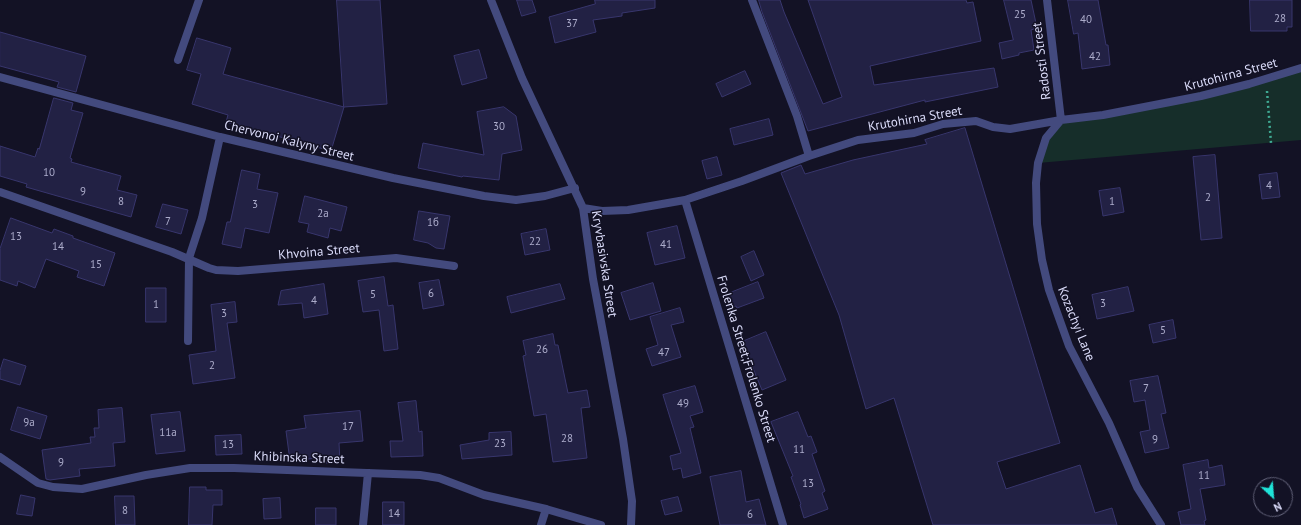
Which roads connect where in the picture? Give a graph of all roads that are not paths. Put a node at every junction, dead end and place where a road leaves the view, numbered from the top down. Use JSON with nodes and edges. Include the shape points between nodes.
{"nodes":[{"id":1,"x":199,"y":0,"type":"edge"},
{"id":2,"x":491,"y":0,"type":"edge"},
{"id":3,"x":752,"y":0,"type":"edge"},
{"id":4,"x":1047,"y":0,"type":"edge"},
{"id":5,"x":178,"y":60,"type":"dead end"},
{"id":6,"x":1301,"y":68,"type":"edge"},
{"id":7,"x":0,"y":77,"type":"edge"},
{"id":8,"x":1061,"y":120,"type":"junction"},
{"id":9,"x":220,"y":137,"type":"junction"},
{"id":10,"x":809,"y":156,"type":"junction"},
{"id":11,"x":575,"y":188,"type":"junction"},
{"id":12,"x":0,"y":192,"type":"edge"},
{"id":13,"x":685,"y":200,"type":"junction"},
{"id":14,"x":584,"y":208,"type":"junction"},
{"id":15,"x":189,"y":258,"type":"junction"},
{"id":16,"x":454,"y":266,"type":"dead end"},
{"id":17,"x":188,"y":341,"type":"dead end"},
{"id":18,"x":0,"y":457,"type":"edge"},
{"id":19,"x":368,"y":473,"type":"junction"},
{"id":20,"x":546,"y":509,"type":"junction"},
{"id":21,"x":363,"y":525,"type":"edge"},
{"id":22,"x":541,"y":525,"type":"edge"},
{"id":23,"x":601,"y":525,"type":"edge"},
{"id":24,"x":631,"y":525,"type":"edge"},
{"id":25,"x":783,"y":525,"type":"edge"},
{"id":26,"x":1161,"y":525,"type":"edge"}],
"edges":[{"from":1,"to":5,"type":"street"},
{"from":2,"to":11,"type":"street","name":"Kryvbasivska Street","via":[[522,78]]},
{"from":3,"to":10,"type":"street","via":[[797,116]]},
{"from":4,"to":8,"type":"street","name":"Radosti Street"},
{"from":6,"to":8,"type":"street","name":"Krutohirna Street","via":[[1184,100]]},
{"from":7,"to":9,"type":"street","name":"Chervonoi Kalyny Street"},
{"from":8,"to":10,"type":"street","name":"Krutohirna Street","via":[[1010,129],[976,121],[943,124],[914,133],[858,140]]},
{"from":8,"to":26,"type":"street","name":"Kozachyi Lane","via":[[1046,138],[1038,163],[1036,183],[1037,224],[1049,290],[1070,346],[1137,486]]},
{"from":9,"to":11,"type":"street","name":"Chervonoi Kalyny Street","via":[[393,178],[484,196],[516,200]]},
{"from":9,"to":15,"type":"street","via":[[202,218]]},
{"from":10,"to":13,"type":"street","name":"Krutohirna Street"},
{"from":11,"to":14,"type":"street","name":"Kryvbasivska Street"},
{"from":12,"to":15,"type":"street","name":"Khvoina Street"},
{"from":13,"to":14,"type":"street","name":"Krutohirna Street","via":[[628,210],[602,211]]},
{"from":13,"to":25,"type":"street","name":"Frolenka Street;Frolenko Street"},
{"from":14,"to":24,"type":"street","name":"Kryvbasivska Street","via":[[593,279],[624,447],[632,501]]},
{"from":15,"to":16,"type":"street","name":"Khvoina Street","via":[[209,268],[226,271],[396,258]]},
{"from":15,"to":17,"type":"street"},
{"from":18,"to":19,"type":"street","name":"Khibinska Street","via":[[38,484],[82,489],[190,468]]},
{"from":19,"to":20,"type":"street","name":"Khibinska Street","via":[[420,475],[445,480],[484,495]]},
{"from":19,"to":21,"type":"street"},
{"from":20,"to":22,"type":"street"},
{"from":20,"to":23,"type":"street","name":"Khibinska Street"}]}
